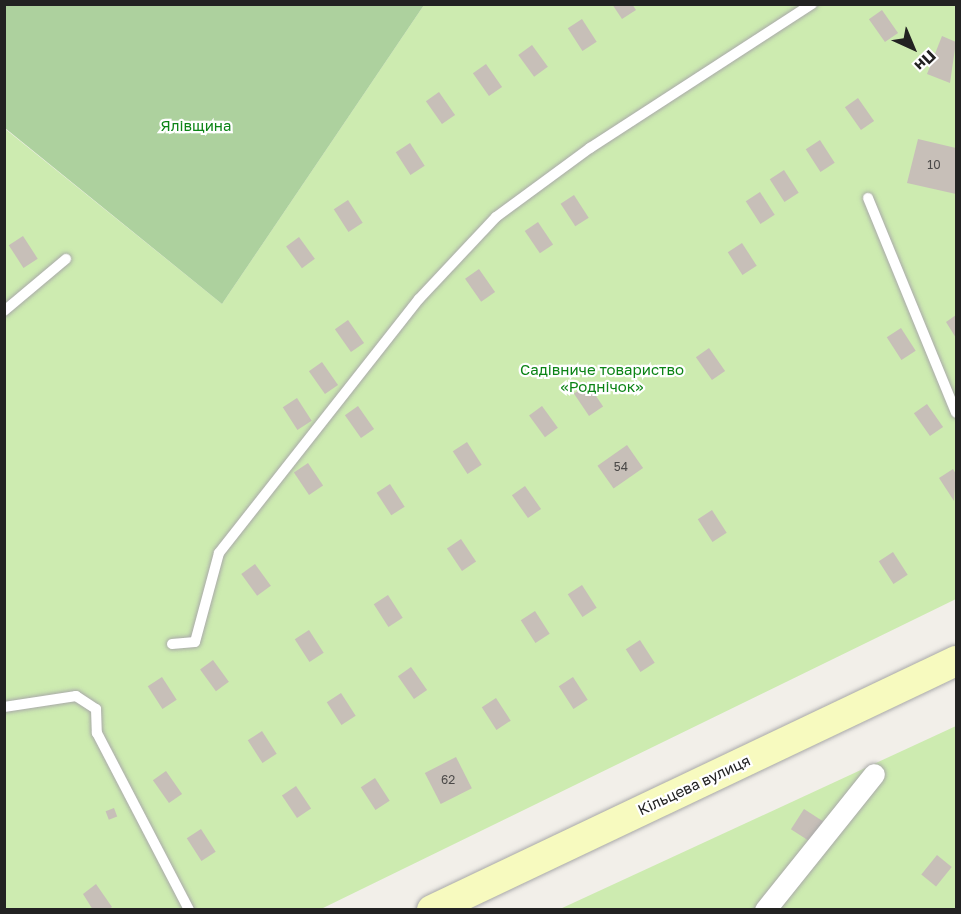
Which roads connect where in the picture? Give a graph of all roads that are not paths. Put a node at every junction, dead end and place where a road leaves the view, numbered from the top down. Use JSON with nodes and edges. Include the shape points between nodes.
{"nodes":[{"id":1,"x":812,"y":4,"type":"edge"},
{"id":2,"x":868,"y":198,"type":"dead end"},
{"id":3,"x":66,"y":259,"type":"dead end"},
{"id":4,"x":4,"y":311,"type":"edge"},
{"id":5,"x":957,"y":413,"type":"edge"},
{"id":6,"x":172,"y":644,"type":"dead end"},
{"id":7,"x":957,"y":661,"type":"edge"},
{"id":8,"x":4,"y":707,"type":"edge"},
{"id":9,"x":874,"y":774,"type":"dead end"},
{"id":10,"x":189,"y":909,"type":"edge"},
{"id":11,"x":432,"y":909,"type":"edge"},
{"id":12,"x":765,"y":909,"type":"edge"}],
"edges":[{"from":1,"to":6,"type":"lane","via":[[590,148],[496,217],[419,299],[219,553],[195,642]]},
{"from":2,"to":5,"type":"lane"},
{"from":3,"to":4,"type":"lane"},
{"from":7,"to":11,"type":"main road","name":"Кільцева вулиця"},
{"from":8,"to":10,"type":"lane","via":[[76,696],[96,709],[97,733]]},
{"from":9,"to":12,"type":"street"}]}
